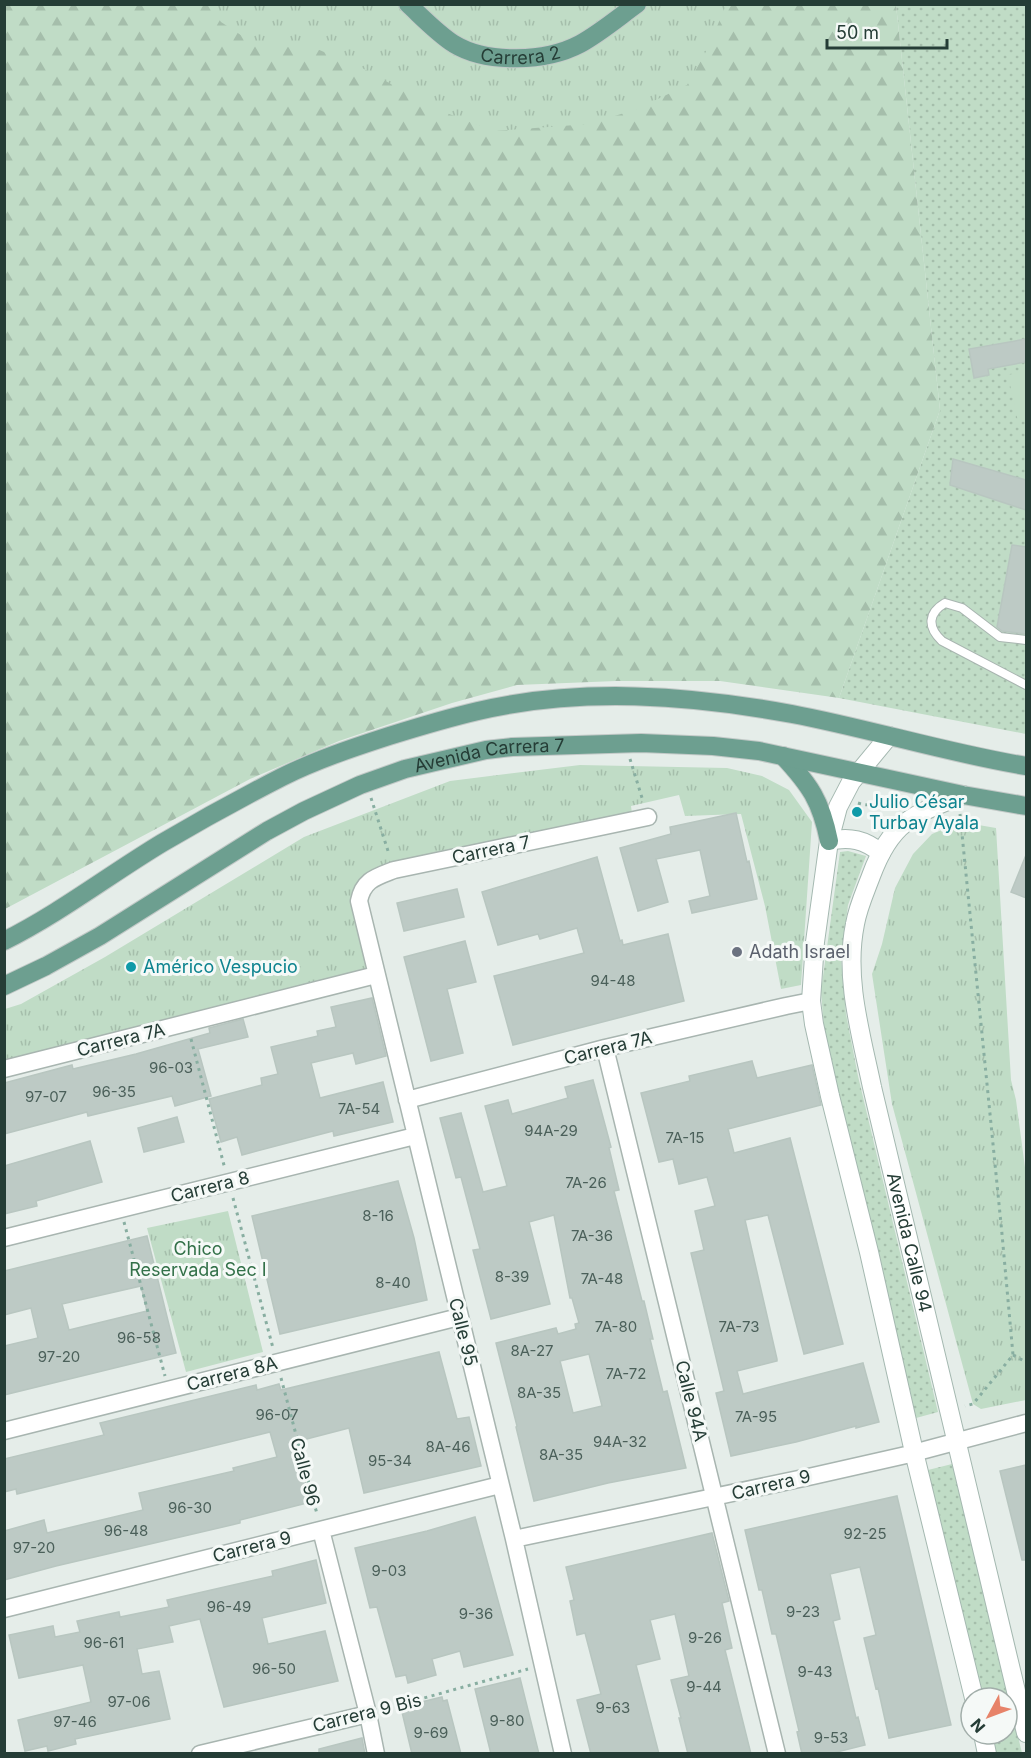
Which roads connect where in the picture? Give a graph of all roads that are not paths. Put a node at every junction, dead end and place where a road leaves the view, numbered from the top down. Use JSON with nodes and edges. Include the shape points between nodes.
{"nodes":[{"id":1,"x":408,"y":4,"type":"edge"},
{"id":2,"x":637,"y":4,"type":"edge"},
{"id":3,"x":1026,"y":640,"type":"edge"},
{"id":4,"x":1026,"y":685,"type":"edge"},
{"id":5,"x":889,"y":736,"type":"junction"},
{"id":6,"x":783,"y":756,"type":"junction"},
{"id":7,"x":1026,"y":766,"type":"edge"},
{"id":8,"x":858,"y":773,"type":"junction"},
{"id":9,"x":963,"y":795,"type":"junction"},
{"id":10,"x":1026,"y":806,"type":"edge"},
{"id":11,"x":648,"y":817,"type":"road end"},
{"id":12,"x":830,"y":841,"type":"junction"},
{"id":13,"x":881,"y":853,"type":"junction"},
{"id":14,"x":360,"y":911,"type":"joint"},
{"id":15,"x":4,"y":941,"type":"edge"},
{"id":16,"x":376,"y":975,"type":"junction"},
{"id":17,"x":4,"y":986,"type":"edge"},
{"id":18,"x":811,"y":1001,"type":"junction"},
{"id":19,"x":605,"y":1048,"type":"junction"},
{"id":20,"x":4,"y":1069,"type":"edge"},
{"id":21,"x":407,"y":1101,"type":"junction"},
{"id":22,"x":416,"y":1136,"type":"junction"},
{"id":23,"x":4,"y":1238,"type":"edge"},
{"id":24,"x":459,"y":1317,"type":"junction"},
{"id":25,"x":1026,"y":1423,"type":"edge"},
{"id":26,"x":4,"y":1431,"type":"edge"},
{"id":27,"x":957,"y":1441,"type":"junction"},
{"id":28,"x":914,"y":1452,"type":"junction"},
{"id":29,"x":500,"y":1485,"type":"junction"},
{"id":30,"x":715,"y":1498,"type":"junction"},
{"id":31,"x":321,"y":1530,"type":"junction"},
{"id":32,"x":514,"y":1539,"type":"junction"},
{"id":33,"x":4,"y":1609,"type":"edge"},
{"id":34,"x":971,"y":1686,"type":"edge"},
{"id":35,"x":368,"y":1714,"type":"junction"},
{"id":36,"x":1026,"y":1733,"type":"edge"},
{"id":37,"x":200,"y":1754,"type":"edge"},
{"id":38,"x":376,"y":1754,"type":"edge"},
{"id":39,"x":563,"y":1754,"type":"edge"},
{"id":40,"x":777,"y":1754,"type":"edge"}],
"edges":[{"from":1,"to":2,"type":"main road","name":"Carrera 2","via":[[455,44],[508,58],[543,56],[580,44]]},
{"from":3,"to":4,"type":"lane","via":[[1000,637],[962,608],[945,603],[932,617],[932,627],[942,641]]},
{"from":5,"to":7,"type":"main road"},
{"from":5,"to":8,"type":"main road"},
{"from":5,"to":15,"type":"main road","via":[[795,714],[674,698],[588,696],[480,710],[372,742],[284,776],[162,843],[71,903]]},
{"from":6,"to":8,"type":"main road","name":"Avenida Carrera 7"},
{"from":6,"to":12,"type":"main road","via":[[813,792]]},
{"from":6,"to":17,"type":"main road","name":"Avenida Carrera 7","via":[[713,746],[626,743],[486,750],[405,769],[366,782],[267,831],[100,936]]},
{"from":8,"to":9,"type":"main road","name":"Avenida Carrera 7"},
{"from":8,"to":12,"type":"main road","via":[[838,807]]},
{"from":9,"to":10,"type":"main road","name":"Avenida Carrera 7"},
{"from":9,"to":13,"type":"main road","name":"Avenida Calle 94","via":[[904,824]]},
{"from":11,"to":14,"type":"street","name":"Carrera 7","via":[[394,870],[368,882],[361,890]]},
{"from":12,"to":13,"type":"main road","via":[[862,841]]},
{"from":12,"to":18,"type":"main road"},
{"from":13,"to":27,"type":"main road","name":"Avenida Calle 94","via":[[854,925],[853,988],[872,1087]]},
{"from":14,"to":16,"type":"street","name":"Calle 95"},
{"from":16,"to":20,"type":"street","name":"Carrera 7A"},
{"from":16,"to":21,"type":"street","name":"Calle 95"},
{"from":18,"to":19,"type":"street","name":"Carrera 7A"},
{"from":18,"to":28,"type":"main road"},
{"from":19,"to":21,"type":"street","name":"Carrera 7A"},
{"from":19,"to":30,"type":"street","name":"Calle 94A"},
{"from":21,"to":22,"type":"street","name":"Calle 95"},
{"from":22,"to":23,"type":"street","name":"Carrera 8","via":[[230,1186]]},
{"from":22,"to":24,"type":"street","name":"Calle 95"},
{"from":24,"to":26,"type":"street","name":"Carrera 8A"},
{"from":24,"to":29,"type":"street","name":"Calle 95"},
{"from":25,"to":27,"type":"street","name":"Carrera 9"},
{"from":27,"to":28,"type":"street","name":"Carrera 9"},
{"from":27,"to":36,"type":"main road","name":"Avenida Calle 94"},
{"from":28,"to":30,"type":"street","name":"Carrera 9"},
{"from":28,"to":34,"type":"main road"},
{"from":29,"to":31,"type":"street","name":"Carrera 9"},
{"from":29,"to":32,"type":"street","name":"Calle 95"},
{"from":30,"to":32,"type":"street","name":"Carrera 9"},
{"from":30,"to":40,"type":"street","name":"Calle 94A"},
{"from":31,"to":33,"type":"street","name":"Carrera 9"},
{"from":31,"to":35,"type":"street","name":"Calle 96"},
{"from":32,"to":39,"type":"street","name":"Calle 95"},
{"from":35,"to":37,"type":"street","name":"Carrera 9 Bis"},
{"from":35,"to":38,"type":"street","name":"Calle 96"}]}
